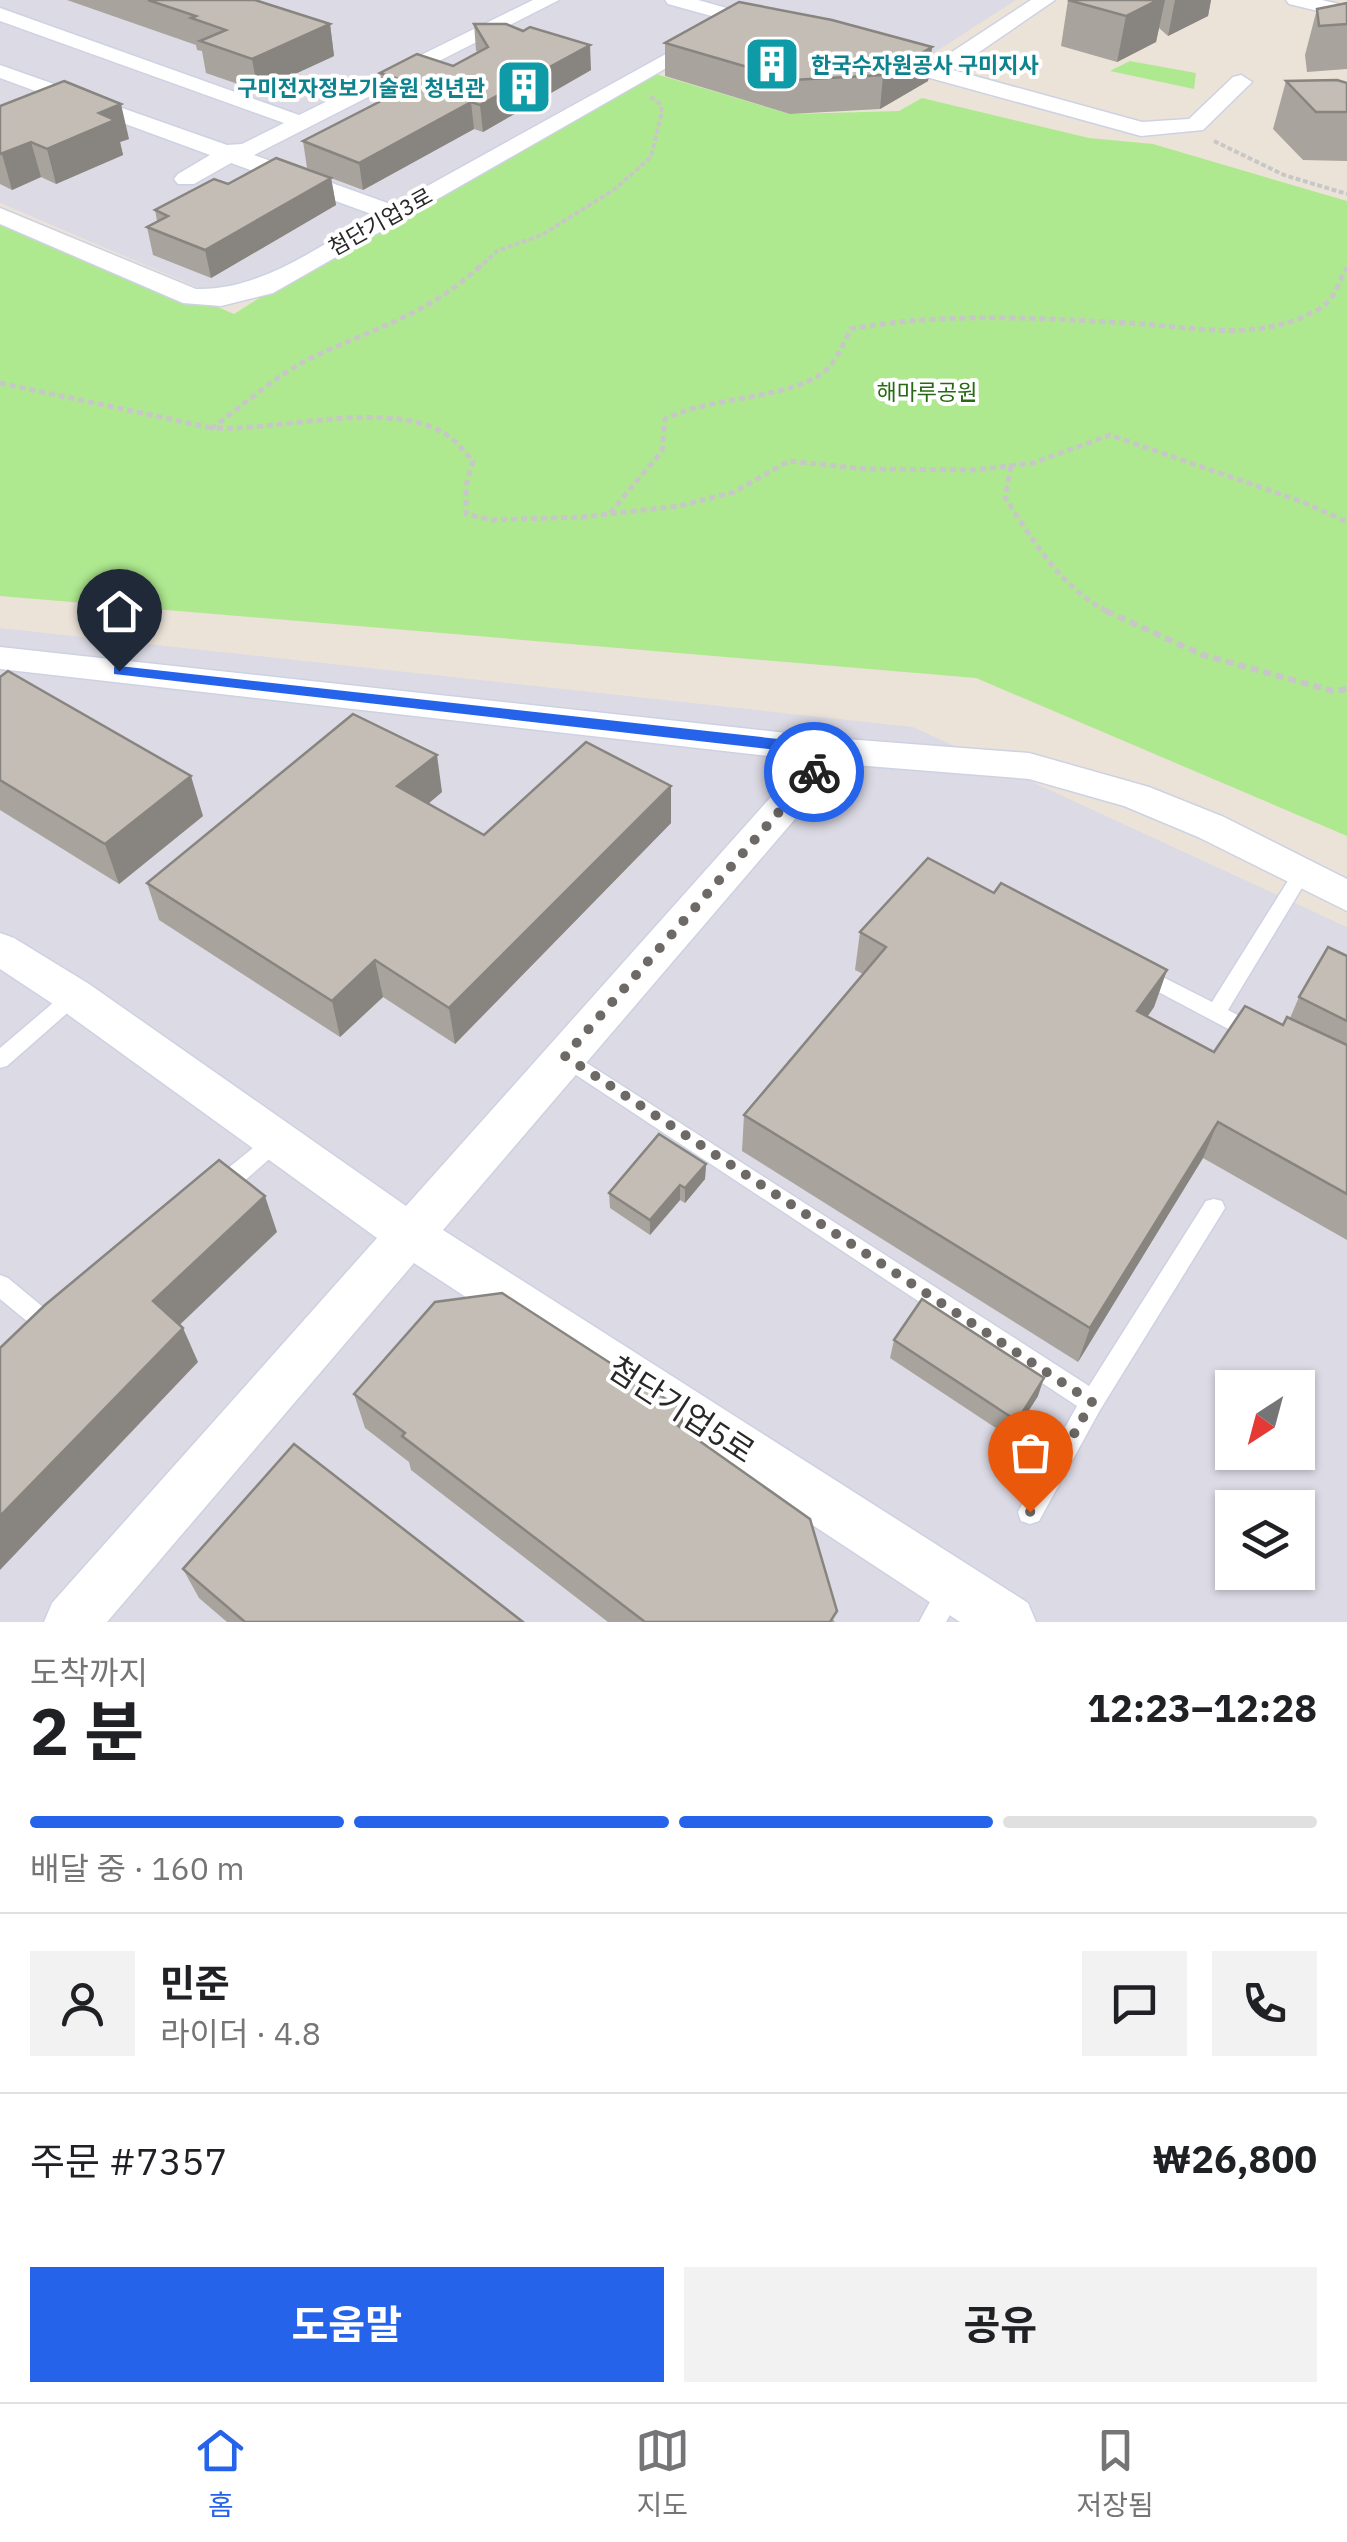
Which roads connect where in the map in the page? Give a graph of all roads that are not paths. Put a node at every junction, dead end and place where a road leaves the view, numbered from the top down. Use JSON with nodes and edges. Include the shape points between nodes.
{"nodes":[{"id":1,"x":529,"y":0,"type":"edge"},
{"id":2,"x":548,"y":0,"type":"edge"},
{"id":3,"x":675,"y":0,"type":"edge"},
{"id":4,"x":1045,"y":0,"type":"edge"},
{"id":5,"x":1296,"y":0,"type":"edge"},
{"id":6,"x":1347,"y":12,"type":"edge"},
{"id":7,"x":0,"y":14,"type":"edge"},
{"id":8,"x":743,"y":19,"type":"junction"},
{"id":9,"x":492,"y":23,"type":"junction"},
{"id":10,"x":522,"y":30,"type":"edge"},
{"id":11,"x":796,"y":34,"type":"edge"},
{"id":12,"x":866,"y":53,"type":"edge"},
{"id":13,"x":1,"y":72,"type":"edge"},
{"id":14,"x":936,"y":72,"type":"junction"},
{"id":15,"x":1241,"y":82,"type":"dead end"},
{"id":16,"x":328,"y":110,"type":"junction"},
{"id":17,"x":289,"y":116,"type":"junction"},
{"id":18,"x":358,"y":124,"type":"edge"},
{"id":19,"x":229,"y":153,"type":"junction"},
{"id":20,"x":186,"y":179,"type":"dead end"},
{"id":21,"x":392,"y":213,"type":"junction"},
{"id":22,"x":0,"y":215,"type":"edge"},
{"id":23,"x":0,"y":658,"type":"edge"},
{"id":24,"x":833,"y":750,"type":"junction"},
{"id":25,"x":1302,"y":872,"type":"junction"},
{"id":26,"x":1347,"y":896,"type":"edge"},
{"id":27,"x":0,"y":948,"type":"edge"},
{"id":28,"x":1127,"y":967,"type":"edge"},
{"id":29,"x":74,"y":996,"type":"junction"},
{"id":30,"x":1216,"y":1013,"type":"junction"},
{"id":31,"x":1282,"y":1047,"type":"edge"},
{"id":32,"x":565,"y":1056,"type":"junction"},
{"id":33,"x":0,"y":1060,"type":"edge"},
{"id":34,"x":276,"y":1140,"type":"junction"},
{"id":35,"x":202,"y":1204,"type":"edge"},
{"id":36,"x":1214,"y":1208,"type":"dead end"},
{"id":37,"x":410,"y":1235,"type":"junction"},
{"id":38,"x":0,"y":1285,"type":"edge"},
{"id":39,"x":54,"y":1330,"type":"edge"},
{"id":40,"x":1092,"y":1402,"type":"junction"},
{"id":41,"x":1030,"y":1512,"type":"dead end"},
{"id":42,"x":943,"y":1603,"type":"edge"},
{"id":43,"x":71,"y":1622,"type":"edge"},
{"id":44,"x":1010,"y":1622,"type":"edge"}],
"edges":[{"from":1,"to":9,"type":"street"},
{"from":2,"to":9,"type":"street"},
{"from":3,"to":8,"type":"street"},
{"from":4,"to":14,"type":"street"},
{"from":5,"to":6,"type":"street"},
{"from":7,"to":17,"type":"street"},
{"from":8,"to":11,"type":"street"},
{"from":8,"to":21,"type":"street","name":"첨단기업3로"},
{"from":9,"to":10,"type":"street"},
{"from":9,"to":16,"type":"street"},
{"from":9,"to":17,"type":"street"},
{"from":12,"to":14,"type":"street"},
{"from":13,"to":19,"type":"street"},
{"from":14,"to":15,"type":"street","via":[[1140,129],[1194,125]]},
{"from":16,"to":18,"type":"street"},
{"from":16,"to":19,"type":"street"},
{"from":17,"to":19,"type":"street"},
{"from":19,"to":20,"type":"street"},
{"from":19,"to":21,"type":"street"},
{"from":21,"to":22,"type":"street","name":"첨단기업3로","via":[[264,286],[222,298],[192,296]]},
{"from":23,"to":24,"type":"street"},
{"from":24,"to":25,"type":"street","via":[[1029,766],[1079,778],[1196,821]]},
{"from":24,"to":32,"type":"street"},
{"from":25,"to":26,"type":"street"},
{"from":25,"to":30,"type":"lane"},
{"from":27,"to":29,"type":"street","name":"첨단기업5로"},
{"from":28,"to":30,"type":"lane"},
{"from":29,"to":33,"type":"lane"},
{"from":29,"to":34,"type":"street","name":"첨단기업5로"},
{"from":30,"to":31,"type":"lane"},
{"from":32,"to":37,"type":"street"},
{"from":32,"to":40,"type":"lane"},
{"from":34,"to":35,"type":"lane"},
{"from":34,"to":37,"type":"street","name":"첨단기업5로"},
{"from":36,"to":40,"type":"lane"},
{"from":37,"to":42,"type":"street","name":"첨단기업5로"},
{"from":37,"to":43,"type":"street"},
{"from":38,"to":39,"type":"lane"},
{"from":40,"to":41,"type":"lane"},
{"from":42,"to":44,"type":"street","name":"첨단기업5로"}]}
